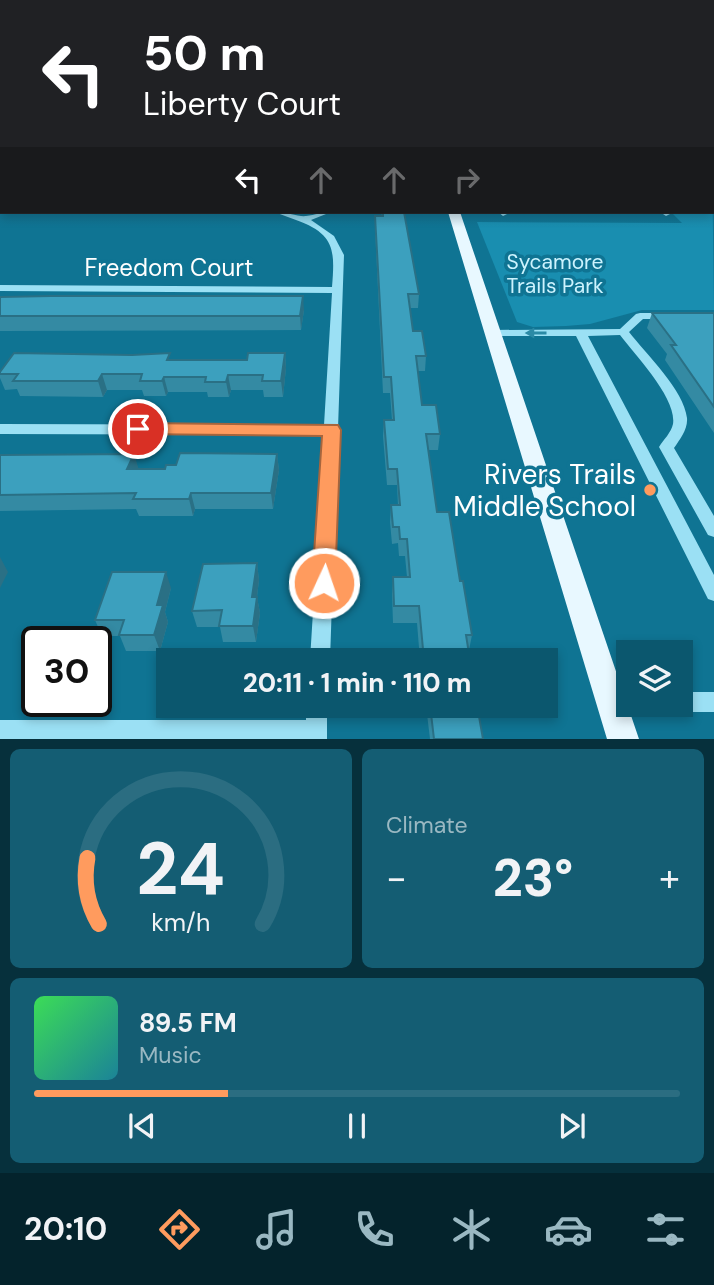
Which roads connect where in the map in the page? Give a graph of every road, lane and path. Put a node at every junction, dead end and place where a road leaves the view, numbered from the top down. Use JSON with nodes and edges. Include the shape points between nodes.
{"nodes":[{"id":1,"x":286,"y":214,"type":"edge"},
{"id":2,"x":321,"y":214,"type":"edge"},
{"id":3,"x":455,"y":214,"type":"edge"},
{"id":4,"x":305,"y":219,"type":"junction"},
{"id":5,"x":0,"y":288,"type":"edge"},
{"id":6,"x":337,"y":290,"type":"junction"},
{"id":7,"x":677,"y":316,"type":"edge"},
{"id":8,"x":580,"y":332,"type":"junction"},
{"id":9,"x":623,"y":332,"type":"junction"},
{"id":10,"x":492,"y":333,"type":"junction"},
{"id":11,"x":0,"y":429,"type":"edge"},
{"id":12,"x":332,"y":430,"type":"junction"},
{"id":13,"x":714,"y":530,"type":"edge"},
{"id":14,"x":714,"y":593,"type":"edge"},
{"id":15,"x":321,"y":648,"type":"edge"},
{"id":16,"x":616,"y":690,"type":"edge"},
{"id":17,"x":693,"y":702,"type":"edge"},
{"id":18,"x":714,"y":702,"type":"edge"},
{"id":19,"x":621,"y":717,"type":"edge"},
{"id":20,"x":0,"y":731,"type":"edge"},
{"id":21,"x":316,"y":735,"type":"edge"},
{"id":22,"x":623,"y":739,"type":"edge"}],
"edges":[{"from":1,"to":4,"type":"street"},
{"from":2,"to":4,"type":"street"},
{"from":3,"to":10,"type":"main road"},
{"from":4,"to":6,"type":"street","via":[[337,248]]},
{"from":5,"to":6,"type":"street","name":"Freedom Court"},
{"from":6,"to":12,"type":"street"},
{"from":7,"to":9,"type":"street","via":[[640,316]]},
{"from":8,"to":9,"type":"street"},
{"from":8,"to":10,"type":"street","one_way":true},
{"from":8,"to":14,"type":"street"},
{"from":9,"to":13,"type":"street","via":[[676,403],[681,420],[666,447]]},
{"from":10,"to":16,"type":"main road"},
{"from":11,"to":12,"type":"street"},
{"from":12,"to":15,"type":"street"},
{"from":17,"to":18,"type":"street"},
{"from":19,"to":22,"type":"main road"},
{"from":20,"to":21,"type":"street"}]}
